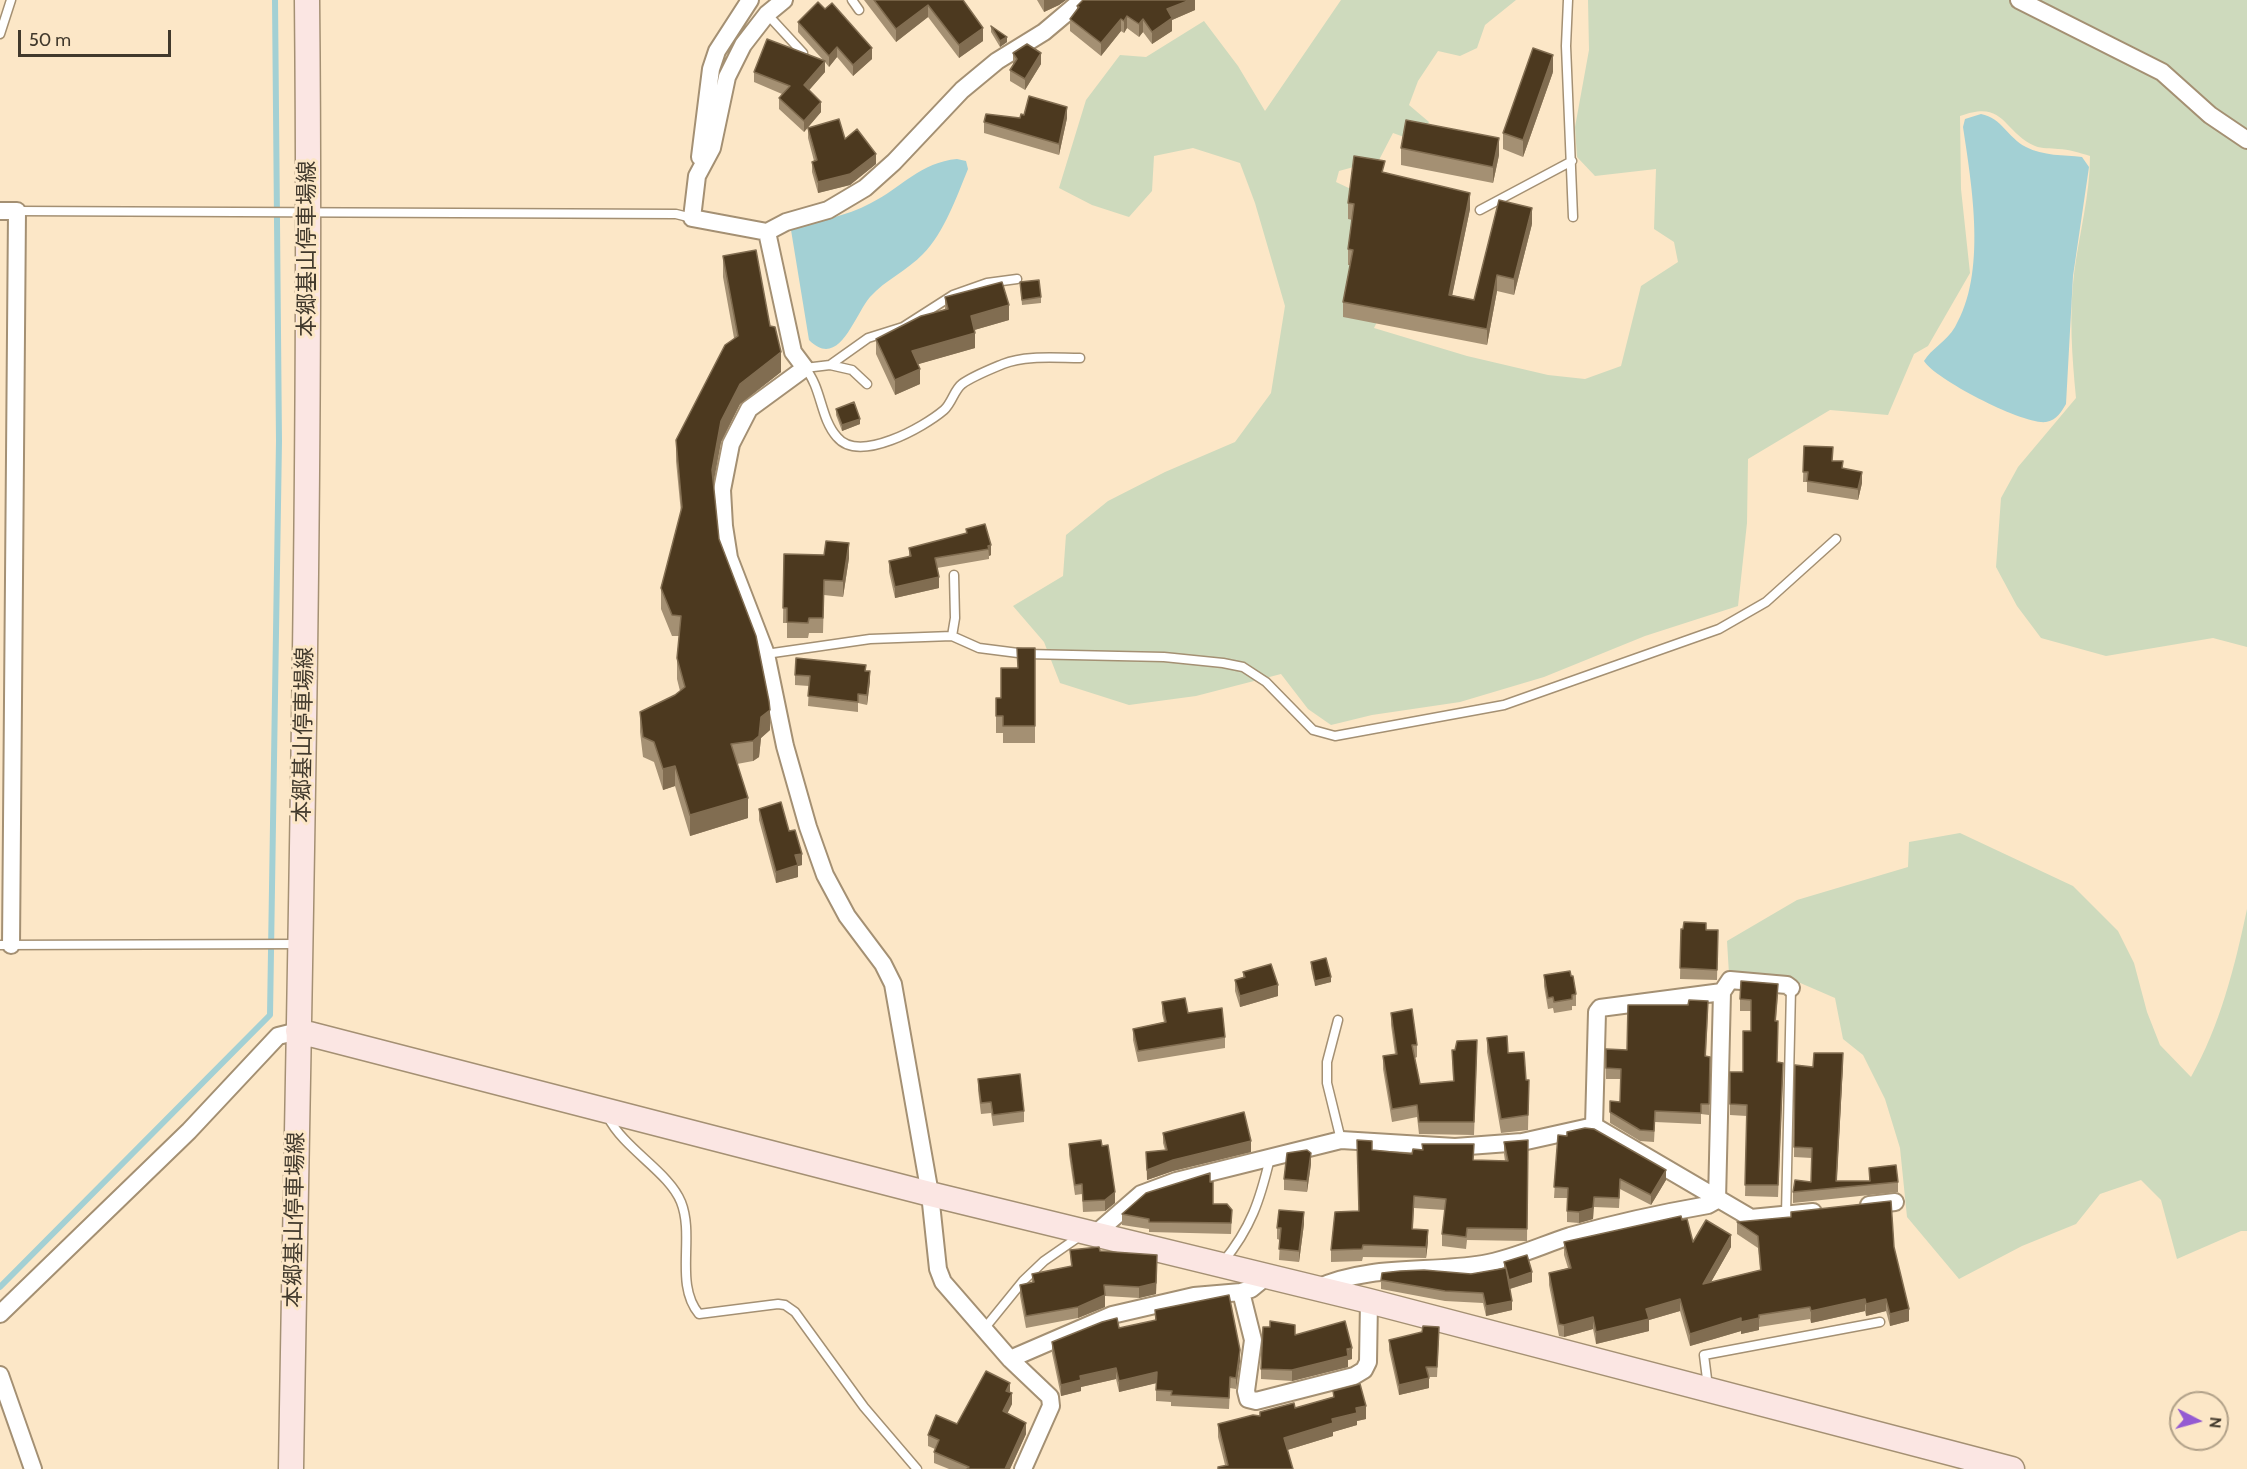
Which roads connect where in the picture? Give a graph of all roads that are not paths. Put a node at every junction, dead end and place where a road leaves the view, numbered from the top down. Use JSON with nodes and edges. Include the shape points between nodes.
{"nodes":[{"id":1,"x":11,"y":0,"type":"edge"},
{"id":2,"x":307,"y":0,"type":"edge"},
{"id":3,"x":750,"y":0,"type":"edge"},
{"id":4,"x":784,"y":0,"type":"edge"},
{"id":5,"x":852,"y":0,"type":"edge"},
{"id":6,"x":1082,"y":0,"type":"edge"},
{"id":7,"x":1568,"y":0,"type":"edge"},
{"id":8,"x":2019,"y":0,"type":"edge"},
{"id":9,"x":859,"y":10,"type":"dead end"},
{"id":10,"x":767,"y":14,"type":"junction"},
{"id":11,"x":0,"y":31,"type":"edge"},
{"id":12,"x":803,"y":53,"type":"edge"},
{"id":13,"x":2247,"y":140,"type":"edge"},
{"id":14,"x":1572,"y":161,"type":"junction"},
{"id":15,"x":697,"y":176,"type":"junction"},
{"id":16,"x":17,"y":210,"type":"junction"},
{"id":17,"x":1480,"y":210,"type":"dead end"},
{"id":18,"x":0,"y":211,"type":"edge"},
{"id":19,"x":309,"y":213,"type":"junction"},
{"id":20,"x":1573,"y":217,"type":"dead end"},
{"id":21,"x":692,"y":218,"type":"junction"},
{"id":22,"x":767,"y":232,"type":"junction"},
{"id":23,"x":1017,"y":279,"type":"dead end"},
{"id":24,"x":1080,"y":358,"type":"dead end"},
{"id":25,"x":830,"y":365,"type":"junction"},
{"id":26,"x":805,"y":368,"type":"junction"},
{"id":27,"x":867,"y":384,"type":"dead end"},
{"id":28,"x":1836,"y":539,"type":"dead end"},
{"id":29,"x":954,"y":576,"type":"dead end"},
{"id":30,"x":952,"y":636,"type":"junction"},
{"id":31,"x":766,"y":654,"type":"junction"},
{"id":32,"x":302,"y":944,"type":"junction"},
{"id":33,"x":5,"y":945,"type":"edge"},
{"id":34,"x":1791,"y":988,"type":"joint"},
{"id":35,"x":1722,"y":992,"type":"junction"},
{"id":36,"x":1338,"y":1020,"type":"dead end"},
{"id":37,"x":298,"y":1031,"type":"junction"},
{"id":38,"x":604,"y":1109,"type":"junction"},
{"id":39,"x":1594,"y":1126,"type":"junction"},
{"id":40,"x":1341,"y":1140,"type":"junction"},
{"id":41,"x":1270,"y":1156,"type":"junction"},
{"id":42,"x":930,"y":1194,"type":"junction"},
{"id":43,"x":1717,"y":1200,"type":"junction"},
{"id":44,"x":1895,"y":1202,"type":"dead end"},
{"id":45,"x":1851,"y":1208,"type":"edge"},
{"id":46,"x":1830,"y":1210,"type":"edge"},
{"id":47,"x":1786,"y":1215,"type":"junction"},
{"id":48,"x":1091,"y":1233,"type":"junction"},
{"id":49,"x":1221,"y":1265,"type":"junction"},
{"id":50,"x":1267,"y":1276,"type":"junction"},
{"id":51,"x":1317,"y":1288,"type":"junction"},
{"id":52,"x":1241,"y":1292,"type":"junction"},
{"id":53,"x":1369,"y":1301,"type":"junction"},
{"id":54,"x":0,"y":1314,"type":"edge"},
{"id":55,"x":1880,"y":1322,"type":"dead end"},
{"id":56,"x":984,"y":1329,"type":"junction"},
{"id":57,"x":1010,"y":1359,"type":"junction"},
{"id":58,"x":0,"y":1375,"type":"edge"},
{"id":59,"x":1708,"y":1391,"type":"junction"},
{"id":60,"x":33,"y":1469,"type":"edge"},
{"id":61,"x":291,"y":1469,"type":"edge"},
{"id":62,"x":917,"y":1469,"type":"edge"},
{"id":63,"x":1023,"y":1469,"type":"edge"},
{"id":64,"x":2012,"y":1469,"type":"edge"}],
"edges":[{"from":1,"to":11,"type":"lane"},
{"from":2,"to":19,"type":"street","name":"本郷基山停車場線"},
{"from":3,"to":15,"type":"street","via":[[717,51],[711,69]]},
{"from":4,"to":10,"type":"street"},
{"from":5,"to":9,"type":"lane"},
{"from":6,"to":22,"type":"street","via":[[962,90],[865,188],[828,210]]},
{"from":7,"to":14,"type":"lane","via":[[1566,46]]},
{"from":8,"to":13,"type":"street","via":[[2162,72],[2210,115]]},
{"from":10,"to":12,"type":"lane"},
{"from":10,"to":15,"type":"street","via":[[743,45],[727,77],[712,148]]},
{"from":14,"to":17,"type":"lane"},
{"from":14,"to":20,"type":"lane"},
{"from":15,"to":21,"type":"street"},
{"from":16,"to":18,"type":"street"},
{"from":16,"to":19,"type":"lane"},
{"from":16,"to":33,"type":"street"},
{"from":19,"to":21,"type":"lane","via":[[676,214]]},
{"from":19,"to":32,"type":"street","name":"本郷基山停車場線"},
{"from":21,"to":22,"type":"street"},
{"from":22,"to":26,"type":"street","via":[[794,352]]},
{"from":23,"to":25,"type":"lane","via":[[987,283],[953,295],[903,327],[868,338]]},
{"from":24,"to":26,"type":"lane","via":[[1005,363],[961,385],[946,408],[919,429],[864,447],[848,445],[837,438],[815,380]]},
{"from":25,"to":26,"type":"lane"},
{"from":25,"to":27,"type":"lane","via":[[852,370]]},
{"from":26,"to":31,"type":"street","via":[[750,409],[731,444],[722,490],[729,558]]},
{"from":28,"to":30,"type":"lane","via":[[1766,602],[1719,629],[1504,705],[1335,736],[1313,730],[1266,682],[1243,667],[1164,657],[1026,654],[979,648]]},
{"from":29,"to":30,"type":"lane"},
{"from":30,"to":31,"type":"lane","via":[[870,639]]},
{"from":31,"to":42,"type":"street","via":[[785,746],[825,875],[847,916],[893,984]]},
{"from":32,"to":33,"type":"lane"},
{"from":32,"to":37,"type":"street","name":"本郷基山停車場線"},
{"from":34,"to":35,"type":"street","via":[[1730,980]]},
{"from":34,"to":47,"type":"lane"},
{"from":35,"to":39,"type":"street","via":[[1600,1008]]},
{"from":35,"to":43,"type":"street"},
{"from":36,"to":40,"type":"lane","via":[[1327,1062],[1327,1083]]},
{"from":37,"to":38,"type":"street"},
{"from":37,"to":54,"type":"street","via":[[278,1036],[189,1131]]},
{"from":37,"to":61,"type":"street","name":"本郷基山停車場線"},
{"from":38,"to":42,"type":"street"},
{"from":38,"to":62,"type":"lane","via":[[638,1156],[671,1186],[681,1202],[688,1302],[699,1314],[778,1304],[795,1312],[864,1407]]},
{"from":39,"to":40,"type":"street","via":[[1522,1142],[1455,1147]]},
{"from":39,"to":43,"type":"street"},
{"from":40,"to":41,"type":"street"},
{"from":41,"to":48,"type":"street","via":[[1142,1194]]},
{"from":41,"to":49,"type":"lane","via":[[1259,1203],[1242,1239]]},
{"from":42,"to":48,"type":"street"},
{"from":42,"to":56,"type":"street","via":[[938,1269],[943,1282]]},
{"from":43,"to":47,"type":"street","via":[[1751,1218]]},
{"from":43,"to":51,"type":"street","via":[[1571,1236],[1485,1264],[1385,1270],[1339,1279]]},
{"from":44,"to":45,"type":"street"},
{"from":46,"to":47,"type":"street"},
{"from":48,"to":49,"type":"street"},
{"from":48,"to":56,"type":"lane","via":[[1044,1261]]},
{"from":49,"to":50,"type":"street"},
{"from":50,"to":51,"type":"street"},
{"from":50,"to":52,"type":"street"},
{"from":51,"to":53,"type":"street"},
{"from":52,"to":53,"type":"street","via":[[1253,1340],[1245,1391],[1248,1399],[1256,1401],[1354,1376],[1364,1370],[1368,1362]]},
{"from":52,"to":57,"type":"street","via":[[1194,1296],[1112,1315]]},
{"from":53,"to":59,"type":"street"},
{"from":55,"to":59,"type":"lane","via":[[1704,1356]]},
{"from":56,"to":57,"type":"street"},
{"from":57,"to":63,"type":"street","via":[[1050,1396],[1051,1406]]},
{"from":58,"to":60,"type":"street"},
{"from":59,"to":64,"type":"street"}]}
